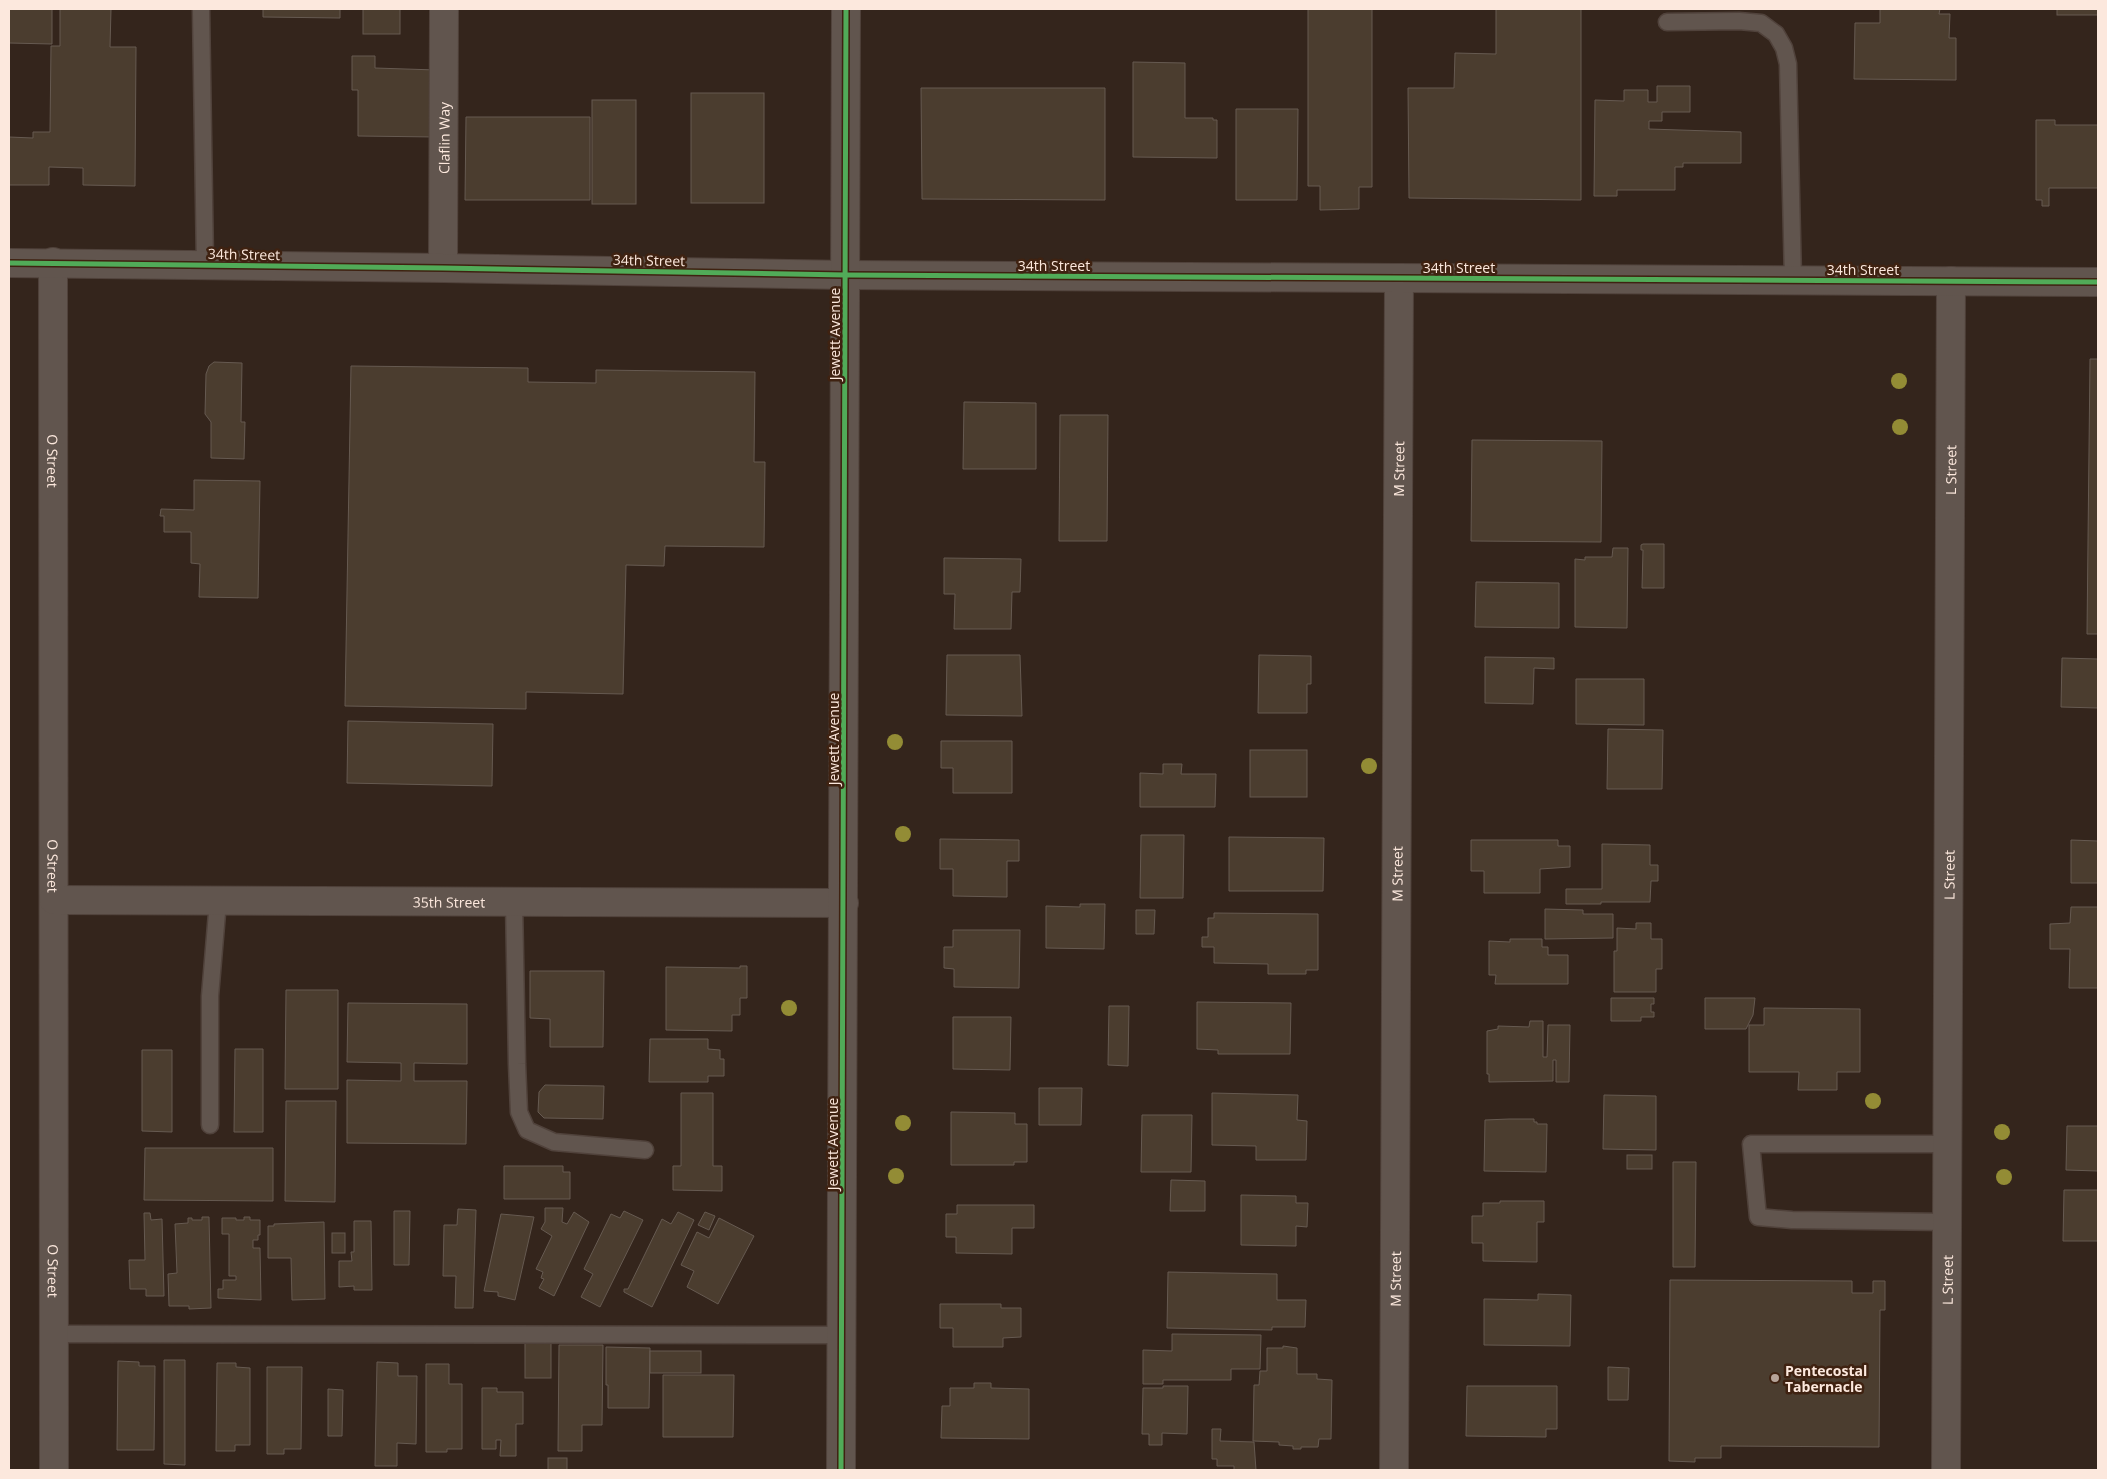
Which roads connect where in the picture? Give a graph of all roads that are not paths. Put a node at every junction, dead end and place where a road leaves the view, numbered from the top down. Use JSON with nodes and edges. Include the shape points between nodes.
{"nodes":[{"id":1,"x":201,"y":9,"type":"edge"},
{"id":2,"x":444,"y":9,"type":"edge"},
{"id":3,"x":846,"y":9,"type":"edge"},
{"id":4,"x":1667,"y":22,"type":"dead end"},
{"id":5,"x":53,"y":262,"type":"junction"},
{"id":6,"x":9,"y":263,"type":"edge"},
{"id":7,"x":205,"y":264,"type":"junction"},
{"id":8,"x":443,"y":268,"type":"junction"},
{"id":9,"x":846,"y":275,"type":"junction"},
{"id":10,"x":1399,"y":278,"type":"junction"},
{"id":11,"x":1793,"y":280,"type":"junction"},
{"id":12,"x":1951,"y":281,"type":"junction"},
{"id":13,"x":2098,"y":282,"type":"edge"},
{"id":14,"x":54,"y":900,"type":"junction"},
{"id":15,"x":218,"y":901,"type":"junction"},
{"id":16,"x":514,"y":902,"type":"junction"},
{"id":17,"x":844,"y":903,"type":"junction"},
{"id":18,"x":210,"y":1125,"type":"dead end"},
{"id":19,"x":1948,"y":1144,"type":"junction"},
{"id":20,"x":644,"y":1150,"type":"dead end"},
{"id":21,"x":1947,"y":1222,"type":"junction"},
{"id":22,"x":54,"y":1334,"type":"junction"},
{"id":23,"x":842,"y":1336,"type":"junction"},
{"id":24,"x":54,"y":1470,"type":"edge"},
{"id":25,"x":841,"y":1470,"type":"edge"},
{"id":26,"x":1394,"y":1470,"type":"edge"},
{"id":27,"x":1946,"y":1470,"type":"edge"}],
"edges":[{"from":1,"to":7,"type":"lane"},
{"from":2,"to":8,"type":"street","name":"Claflin Way"},
{"from":3,"to":9,"type":"street","name":"Jewett Avenue"},
{"from":4,"to":11,"type":"lane","via":[[1761,23],[1776,34],[1784,48],[1788,64]]},
{"from":5,"to":6,"type":"street","name":"34th Street"},
{"from":5,"to":7,"type":"street","name":"34th Street"},
{"from":5,"to":14,"type":"street","name":"O Street"},
{"from":7,"to":8,"type":"street","name":"34th Street"},
{"from":8,"to":9,"type":"street","name":"34th Street"},
{"from":9,"to":10,"type":"street","name":"34th Street"},
{"from":9,"to":17,"type":"street","name":"Jewett Avenue"},
{"from":10,"to":11,"type":"street","name":"34th Street"},
{"from":10,"to":26,"type":"street","name":"M Street"},
{"from":11,"to":12,"type":"street","name":"34th Street"},
{"from":12,"to":13,"type":"street","name":"34th Street"},
{"from":12,"to":19,"type":"street","name":"L Street"},
{"from":14,"to":15,"type":"street","name":"35th Street"},
{"from":14,"to":22,"type":"street","name":"O Street"},
{"from":15,"to":16,"type":"street","name":"35th Street"},
{"from":15,"to":18,"type":"lane","via":[[210,996]]},
{"from":16,"to":17,"type":"street","name":"35th Street"},
{"from":16,"to":20,"type":"lane","via":[[519,1102],[527,1130],[554,1142]]},
{"from":17,"to":23,"type":"street","name":"Jewett Avenue"},
{"from":19,"to":21,"type":"street","name":"L Street"},
{"from":19,"to":21,"type":"lane","via":[[1751,1144],[1758,1217]]},
{"from":21,"to":27,"type":"street","name":"L Street"},
{"from":22,"to":23,"type":"lane"},
{"from":22,"to":24,"type":"street","name":"O Street"},
{"from":23,"to":25,"type":"street","name":"Jewett Avenue"}]}
